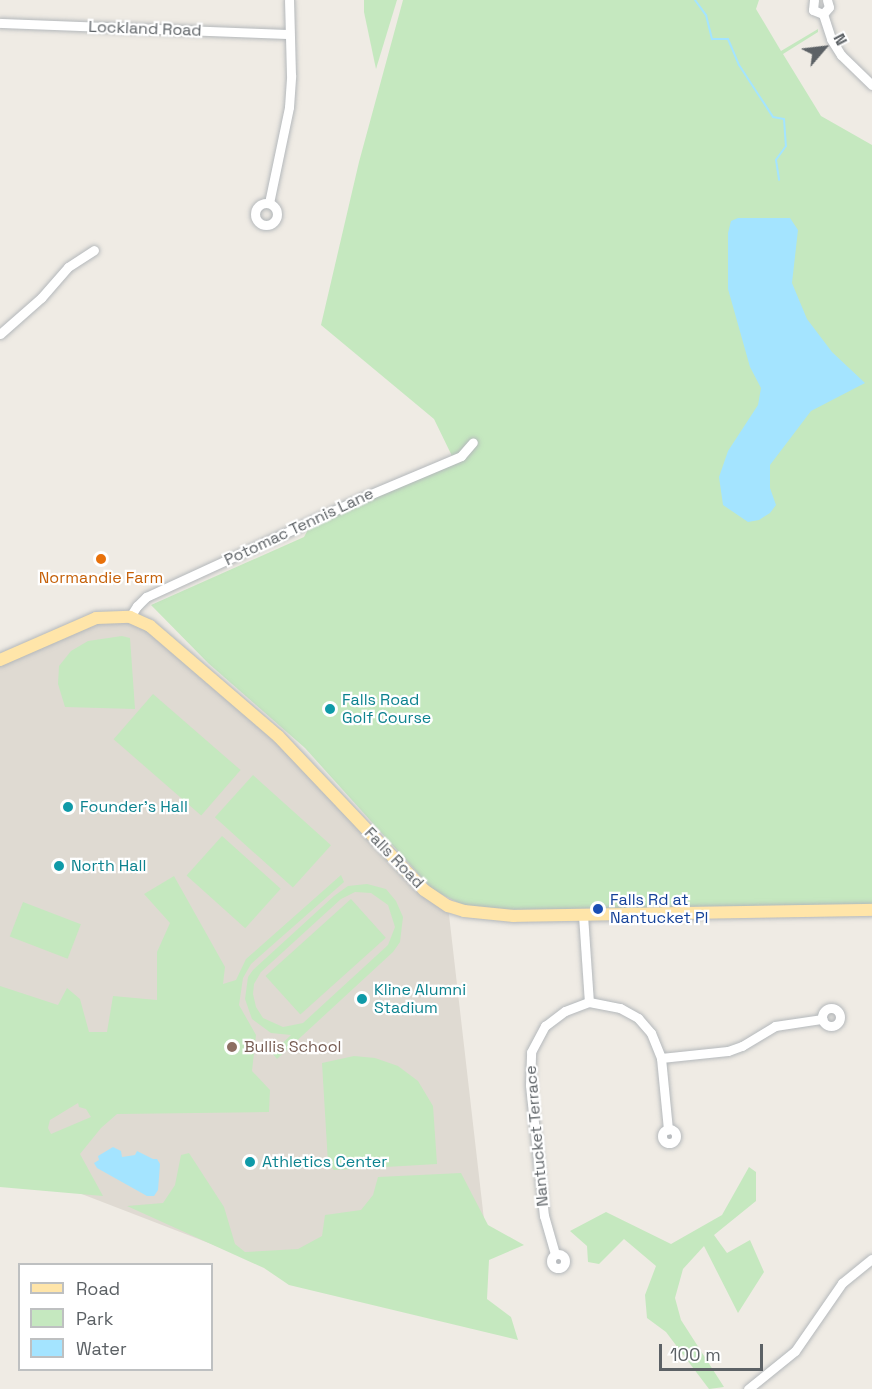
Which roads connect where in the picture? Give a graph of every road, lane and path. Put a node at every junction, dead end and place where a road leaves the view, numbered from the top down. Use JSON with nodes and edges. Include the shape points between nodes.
{"nodes":[{"id":1,"x":289,"y":0,"type":"edge"},
{"id":2,"x":814,"y":0,"type":"edge"},
{"id":3,"x":827,"y":0,"type":"edge"},
{"id":4,"x":823,"y":14,"type":"junction"},
{"id":5,"x":0,"y":23,"type":"edge"},
{"id":6,"x":289,"y":34,"type":"junction"},
{"id":7,"x":872,"y":85,"type":"edge"},
{"id":8,"x":269,"y":203,"type":"dead end"},
{"id":9,"x":94,"y":250,"type":"dead end"},
{"id":10,"x":0,"y":334,"type":"edge"},
{"id":11,"x":473,"y":442,"type":"dead end"},
{"id":12,"x":130,"y":617,"type":"junction"},
{"id":13,"x":0,"y":660,"type":"edge"},
{"id":14,"x":872,"y":910,"type":"edge"},
{"id":15,"x":583,"y":915,"type":"junction"},
{"id":16,"x":589,"y":1002,"type":"junction"},
{"id":17,"x":822,"y":1019,"type":"dead end"},
{"id":18,"x":662,"y":1058,"type":"junction"},
{"id":19,"x":668,"y":1130,"type":"dead end"},
{"id":20,"x":555,"y":1254,"type":"dead end"},
{"id":21,"x":872,"y":1259,"type":"edge"},
{"id":22,"x":748,"y":1389,"type":"edge"}],
"edges":[{"from":1,"to":6,"type":"street"},
{"from":2,"to":4,"type":"street","via":[[813,10]]},
{"from":3,"to":4,"type":"street","via":[[829,7]]},
{"from":4,"to":7,"type":"street","via":[[841,55]]},
{"from":5,"to":6,"type":"street","name":"Lockland Road"},
{"from":6,"to":8,"type":"street","via":[[289,107]]},
{"from":9,"to":10,"type":"street","via":[[68,267],[41,298]]},
{"from":11,"to":12,"type":"street","name":"Potomac Tennis Lane","via":[[461,456],[146,597]]},
{"from":12,"to":13,"type":"main road","name":"Falls Road","via":[[96,618]]},
{"from":12,"to":15,"type":"main road","name":"Falls Road","via":[[163,636],[279,736],[398,865],[436,899],[481,915]]},
{"from":14,"to":15,"type":"main road","name":"Falls Road"},
{"from":15,"to":16,"type":"street"},
{"from":16,"to":18,"type":"street","via":[[620,1008],[638,1018],[651,1033]]},
{"from":16,"to":20,"type":"street","name":"Nantucket Terrace","via":[[565,1011],[545,1026],[529,1061],[544,1216]]},
{"from":17,"to":18,"type":"street","via":[[775,1026],[735,1049]]},
{"from":18,"to":19,"type":"street"},
{"from":21,"to":22,"type":"street","via":[[842,1282],[795,1351]]}]}
